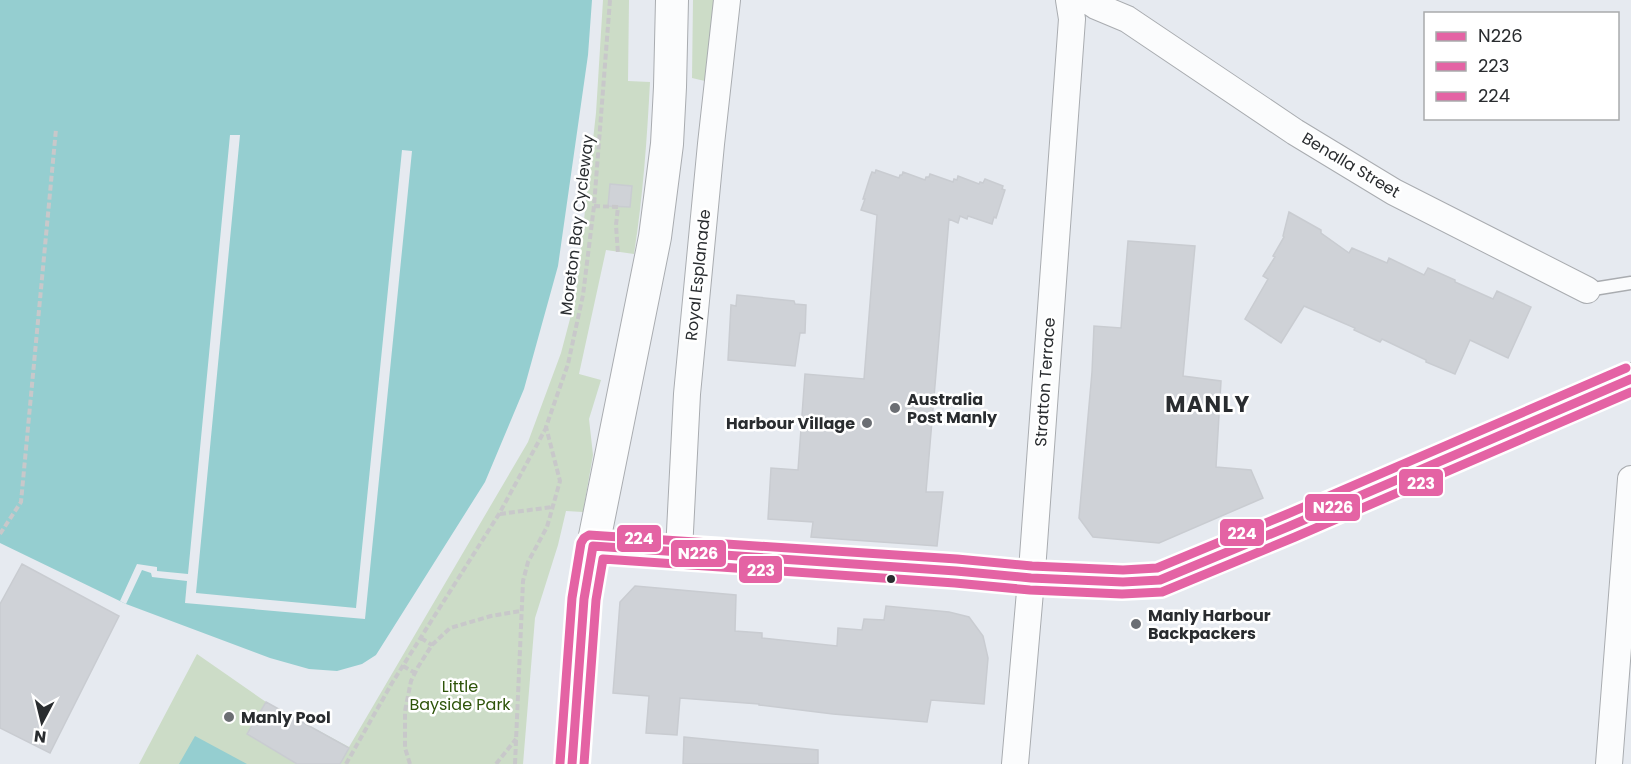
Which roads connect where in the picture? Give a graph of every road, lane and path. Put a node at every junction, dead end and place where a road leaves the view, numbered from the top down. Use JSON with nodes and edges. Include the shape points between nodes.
{"nodes":[{"id":1,"x":610,"y":0,"type":"edge"},
{"id":2,"x":672,"y":0,"type":"edge"},
{"id":3,"x":727,"y":0,"type":"edge"},
{"id":4,"x":1069,"y":0,"type":"edge"},
{"id":5,"x":1087,"y":0,"type":"edge"},
{"id":6,"x":56,"y":129,"type":"dead end"},
{"id":7,"x":594,"y":206,"type":"junction"},
{"id":8,"x":618,"y":254,"type":"dead end"},
{"id":9,"x":1631,"y":283,"type":"edge"},
{"id":10,"x":1587,"y":290,"type":"joint"},
{"id":11,"x":1631,"y":379,"type":"edge"},
{"id":12,"x":546,"y":427,"type":"junction"},
{"id":13,"x":1631,"y":479,"type":"edge"},
{"id":14,"x":552,"y":507,"type":"junction"},
{"id":15,"x":499,"y":514,"type":"junction"},
{"id":16,"x":0,"y":534,"type":"edge"},
{"id":17,"x":593,"y":546,"type":"junction"},
{"id":18,"x":679,"y":551,"type":"junction"},
{"id":19,"x":1031,"y":578,"type":"junction"},
{"id":20,"x":522,"y":611,"type":"junction"},
{"id":21,"x":421,"y":638,"type":"junction"},
{"id":22,"x":432,"y":645,"type":"junction"},
{"id":23,"x":403,"y":666,"type":"junction"},
{"id":24,"x":415,"y":673,"type":"junction"},
{"id":25,"x":516,"y":738,"type":"junction"},
{"id":26,"x":346,"y":764,"type":"edge"},
{"id":27,"x":410,"y":764,"type":"edge"},
{"id":28,"x":496,"y":764,"type":"edge"},
{"id":29,"x":515,"y":764,"type":"edge"},
{"id":30,"x":572,"y":764,"type":"edge"},
{"id":31,"x":1015,"y":764,"type":"edge"},
{"id":32,"x":1609,"y":764,"type":"edge"}],
"edges":[{"from":1,"to":7,"type":"path","name":"Moreton Bay Cycleway"},
{"from":2,"to":17,"type":"street","via":[[667,144],[655,237]]},
{"from":3,"to":18,"type":"street","name":"Royal Esplanade","via":[[687,394]]},
{"from":4,"to":19,"type":"street","name":"Stratton Terrace","via":[[1072,19]]},
{"from":5,"to":10,"type":"street","name":"Benalla Street","via":[[1127,19],[1295,132],[1394,192]]},
{"from":6,"to":16,"type":"path","via":[[21,502]]},
{"from":7,"to":8,"type":"path","via":[[618,207]]},
{"from":7,"to":12,"type":"path","name":"Moreton Bay Cycleway","via":[[583,295],[568,364]]},
{"from":9,"to":10,"type":"lane","name":"Benalla Street"},
{"from":11,"to":19,"type":"street","via":[[1160,580]]},
{"from":12,"to":14,"type":"path","via":[[560,481]]},
{"from":12,"to":15,"type":"path","name":"Moreton Bay Cycleway"},
{"from":13,"to":32,"type":"street"},
{"from":14,"to":15,"type":"path"},
{"from":14,"to":20,"type":"path","via":[[547,527],[528,562]]},
{"from":15,"to":21,"type":"path","name":"Moreton Bay Cycleway"},
{"from":17,"to":18,"type":"street"},
{"from":17,"to":30,"type":"street"},
{"from":18,"to":19,"type":"street"},
{"from":19,"to":31,"type":"street","name":"Stratton Terrace"},
{"from":20,"to":22,"type":"path","via":[[450,628]]},
{"from":20,"to":25,"type":"path"},
{"from":21,"to":22,"type":"path"},
{"from":21,"to":23,"type":"path","name":"Moreton Bay Cycleway"},
{"from":22,"to":24,"type":"path"},
{"from":23,"to":24,"type":"path"},
{"from":23,"to":26,"type":"path","name":"Moreton Bay Cycleway"},
{"from":24,"to":27,"type":"path","via":[[405,711],[405,748]]},
{"from":25,"to":28,"type":"path"},
{"from":25,"to":29,"type":"path"}]}
